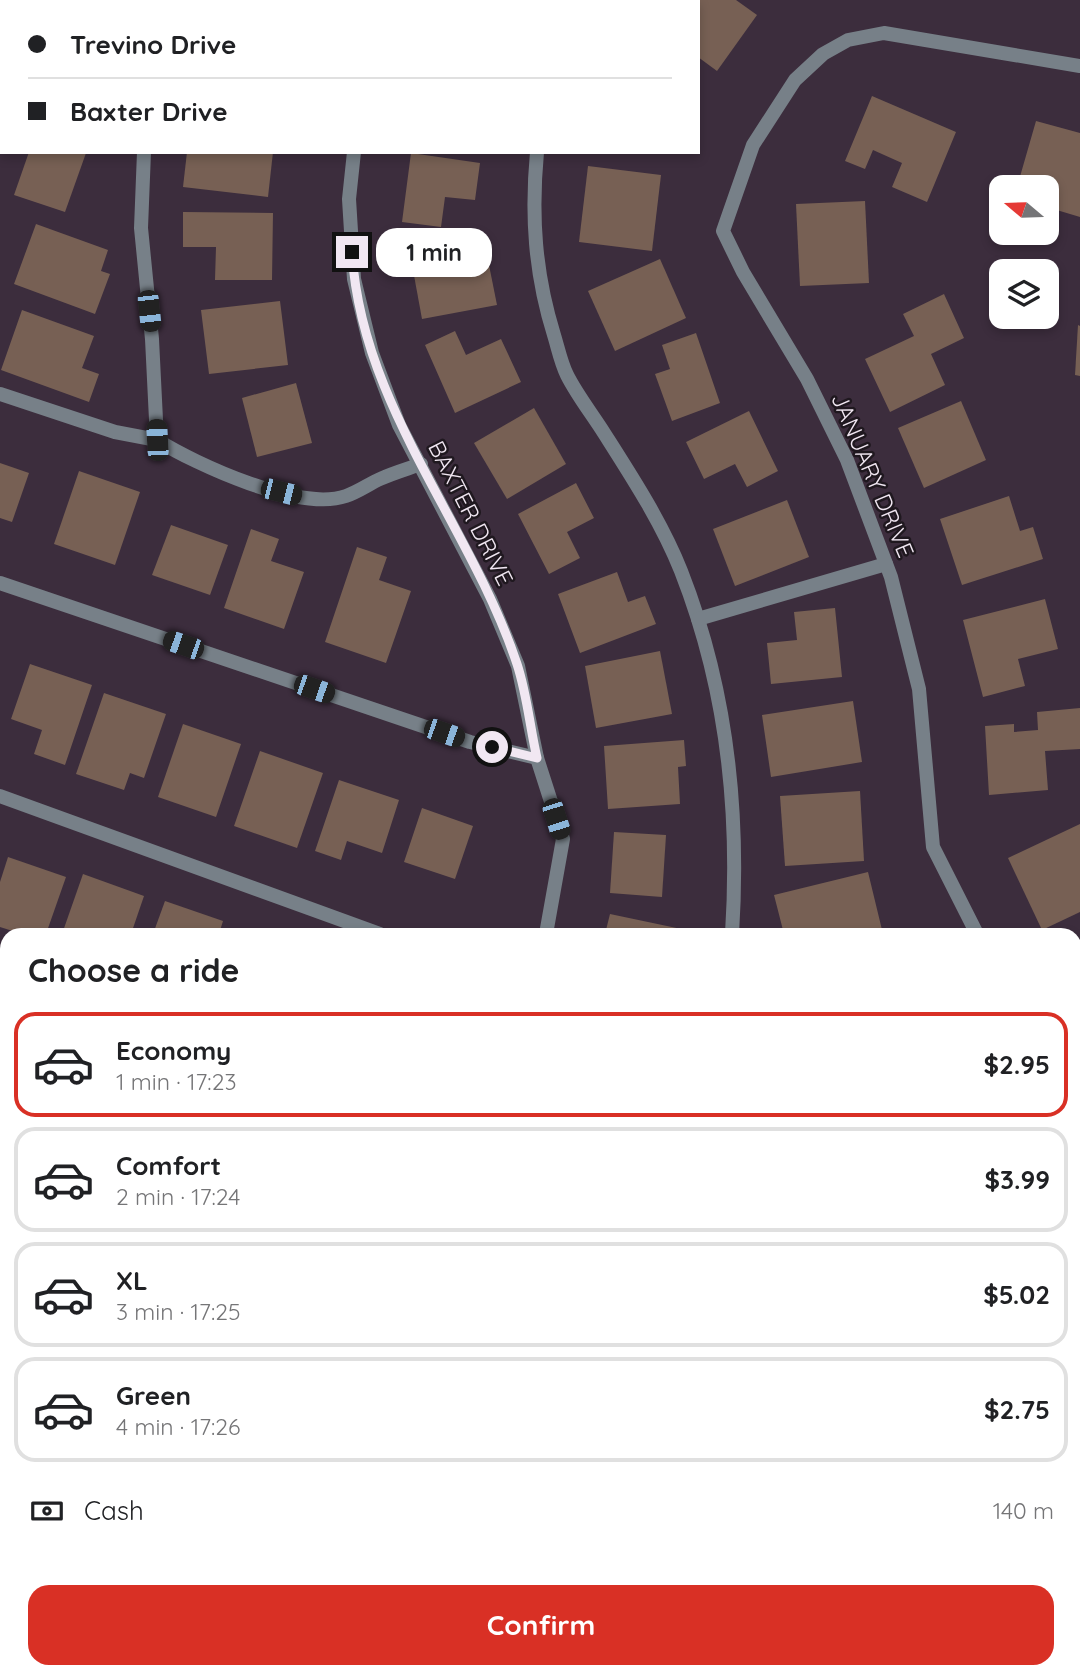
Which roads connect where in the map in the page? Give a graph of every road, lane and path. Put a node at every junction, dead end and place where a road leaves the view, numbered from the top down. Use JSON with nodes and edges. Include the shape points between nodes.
{"nodes":[{"id":1,"x":1080,"y":66,"type":"edge"},
{"id":2,"x":144,"y":154,"type":"edge"},
{"id":3,"x":354,"y":154,"type":"edge"},
{"id":4,"x":537,"y":154,"type":"edge"},
{"id":5,"x":0,"y":394,"type":"edge"},
{"id":6,"x":157,"y":440,"type":"junction"},
{"id":7,"x":421,"y":464,"type":"junction"},
{"id":8,"x":886,"y":564,"type":"junction"},
{"id":9,"x":0,"y":583,"type":"edge"},
{"id":10,"x":698,"y":618,"type":"junction"},
{"id":11,"x":537,"y":758,"type":"junction"},
{"id":12,"x":0,"y":796,"type":"edge"},
{"id":13,"x":363,"y":928,"type":"edge"},
{"id":14,"x":547,"y":928,"type":"edge"},
{"id":15,"x":732,"y":928,"type":"edge"},
{"id":16,"x":974,"y":928,"type":"edge"}],
"edges":[{"from":1,"to":8,"type":"street","name":"JANUARY DRIVE","via":[[884,33],[848,40],[823,54],[795,80],[753,145],[723,231],[847,460]]},
{"from":2,"to":6,"type":"street","via":[[141,228]]},
{"from":3,"to":7,"type":"street","name":"BAXTER DRIVE","via":[[349,199],[354,279],[372,353],[399,425]]},
{"from":4,"to":10,"type":"street","via":[[532,203],[536,258],[567,375],[634,479],[680,569]]},
{"from":5,"to":6,"type":"street","via":[[115,432]]},
{"from":6,"to":7,"type":"street","via":[[210,468],[261,488],[301,497],[344,497]]},
{"from":7,"to":11,"type":"street","name":"BAXTER DRIVE","via":[[490,599],[518,666]]},
{"from":8,"to":10,"type":"street"},
{"from":8,"to":16,"type":"street","name":"JANUARY DRIVE","via":[[919,689],[933,847]]},
{"from":9,"to":11,"type":"street","via":[[470,742]]},
{"from":10,"to":15,"type":"street","via":[[726,732],[736,870]]},
{"from":11,"to":14,"type":"street","name":"BAXTER DRIVE","via":[[563,839]]},
{"from":12,"to":13,"type":"street"}]}
